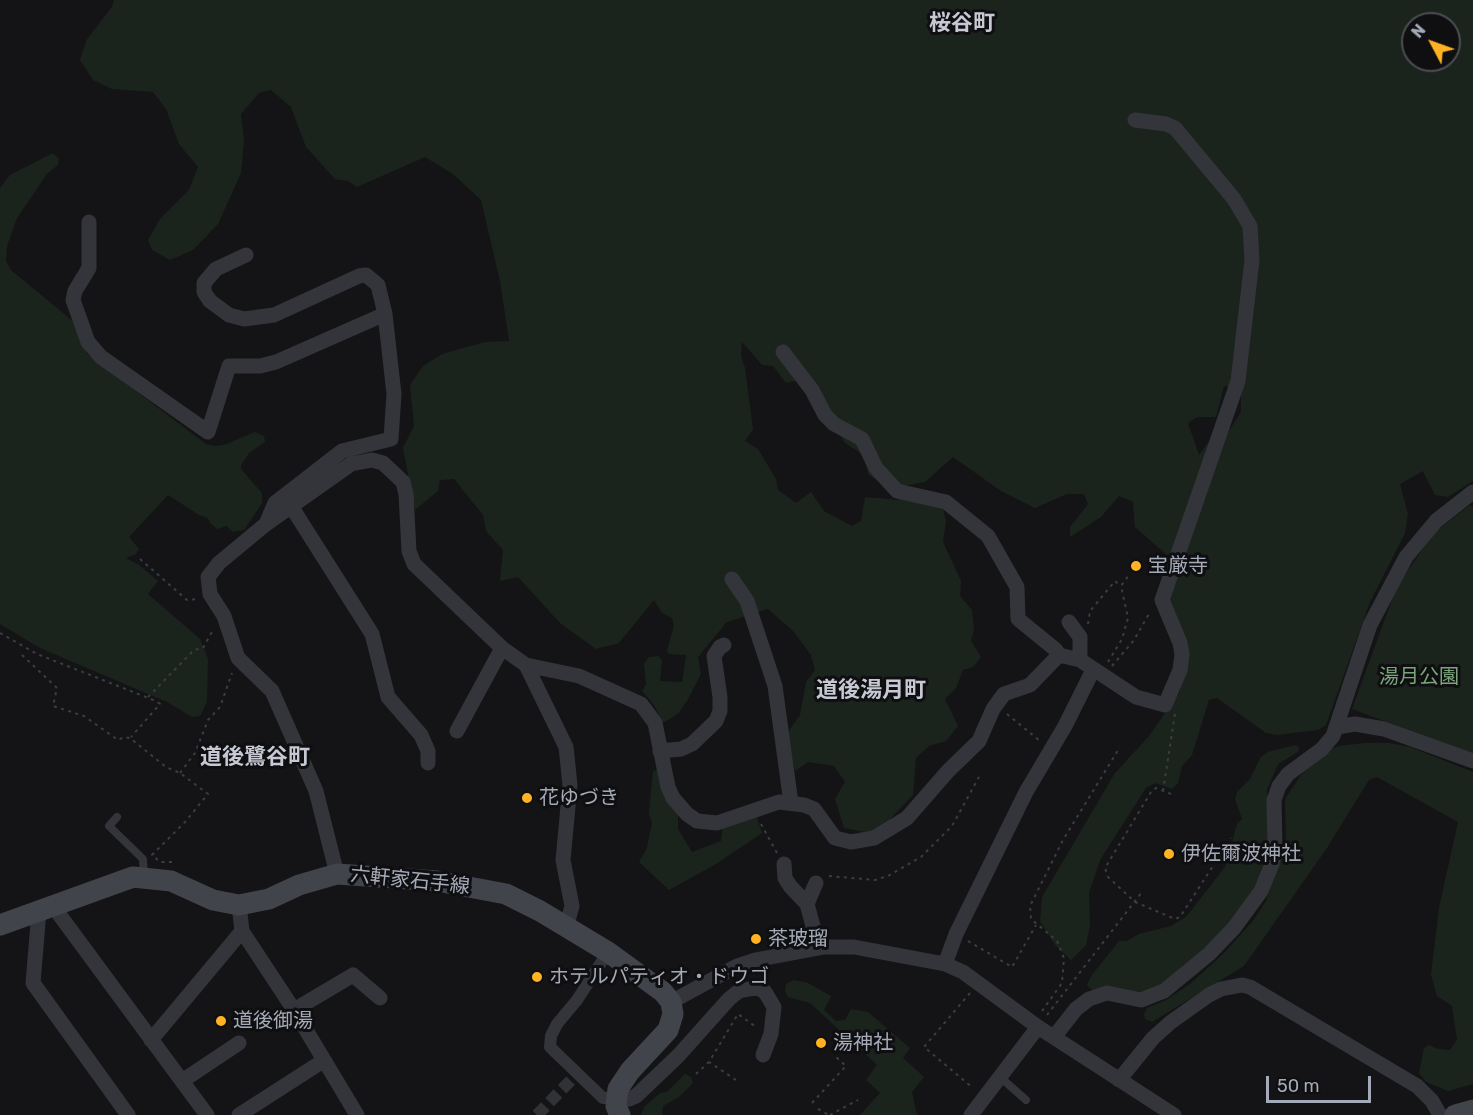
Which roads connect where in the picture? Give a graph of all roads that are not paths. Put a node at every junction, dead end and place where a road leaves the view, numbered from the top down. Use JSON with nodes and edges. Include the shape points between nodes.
{"nodes":[{"id":1,"x":1135,"y":120,"type":"dead end"},
{"id":2,"x":89,"y":222,"type":"dead end"},
{"id":3,"x":246,"y":255,"type":"dead end"},
{"id":4,"x":385,"y":314,"type":"junction"},
{"id":5,"x":783,"y":352,"type":"dead end"},
{"id":6,"x":1473,"y":492,"type":"edge"},
{"id":7,"x":291,"y":506,"type":"junction"},
{"id":8,"x":266,"y":524,"type":"junction"},
{"id":9,"x":732,"y":579,"type":"dead end"},
{"id":10,"x":1069,"y":622,"type":"dead end"},
{"id":11,"x":724,"y":645,"type":"dead end"},
{"id":12,"x":502,"y":648,"type":"junction"},
{"id":13,"x":1059,"y":655,"type":"junction"},
{"id":14,"x":1080,"y":660,"type":"junction"},
{"id":15,"x":526,"y":665,"type":"junction"},
{"id":16,"x":1097,"y":672,"type":"junction"},
{"id":17,"x":1337,"y":728,"type":"junction"},
{"id":18,"x":457,"y":731,"type":"dead end"},
{"id":19,"x":660,"y":751,"type":"junction"},
{"id":20,"x":1473,"y":760,"type":"edge"},
{"id":21,"x":428,"y":763,"type":"dead end"},
{"id":22,"x":791,"y":803,"type":"junction"},
{"id":23,"x":117,"y":817,"type":"dead end"},
{"id":24,"x":784,"y":864,"type":"road end"},
{"id":25,"x":337,"y":874,"type":"junction"},
{"id":26,"x":144,"y":876,"type":"junction"},
{"id":27,"x":816,"y":883,"type":"road end"},
{"id":28,"x":807,"y":904,"type":"junction"},
{"id":29,"x":239,"y":905,"type":"junction"},
{"id":30,"x":46,"y":909,"type":"junction"},
{"id":31,"x":0,"y":925,"type":"edge"},
{"id":32,"x":566,"y":928,"type":"junction"},
{"id":33,"x":242,"y":931,"type":"junction"},
{"id":34,"x":819,"y":948,"type":"junction"},
{"id":35,"x":608,"y":952,"type":"junction"},
{"id":36,"x":945,"y":964,"type":"junction"},
{"id":37,"x":380,"y":998,"type":"dead end"},
{"id":38,"x":671,"y":1002,"type":"junction"},
{"id":39,"x":294,"y":1010,"type":"junction"},
{"id":40,"x":1038,"y":1023,"type":"junction"},
{"id":41,"x":1054,"y":1037,"type":"junction"},
{"id":42,"x":152,"y":1040,"type":"junction"},
{"id":43,"x":239,"y":1043,"type":"dead end"},
{"id":44,"x":763,"y":1055,"type":"dead end"},
{"id":45,"x":323,"y":1060,"type":"junction"},
{"id":46,"x":1000,"y":1077,"type":"junction"},
{"id":47,"x":1119,"y":1080,"type":"junction"},
{"id":48,"x":182,"y":1081,"type":"junction"},
{"id":49,"x":1026,"y":1100,"type":"dead end"},
{"id":50,"x":618,"y":1106,"type":"edge"},
{"id":51,"x":1473,"y":1110,"type":"edge"},
{"id":52,"x":128,"y":1115,"type":"edge"},
{"id":53,"x":207,"y":1115,"type":"edge"},
{"id":54,"x":239,"y":1115,"type":"edge"},
{"id":55,"x":357,"y":1115,"type":"edge"},
{"id":56,"x":971,"y":1115,"type":"edge"},
{"id":57,"x":1174,"y":1115,"type":"edge"},
{"id":58,"x":1440,"y":1115,"type":"edge"},
{"id":59,"x":1455,"y":1115,"type":"edge"}],
"edges":[{"from":1,"to":16,"type":"street","via":[[1166,124],[1183,136],[1242,210],[1250,226],[1252,244],[1238,381],[1162,600],[1180,643],[1180,670],[1165,705],[1136,697]]},
{"from":2,"to":4,"type":"street","via":[[89,268],[73,300],[88,342],[101,357],[208,432],[229,366],[276,362]]},
{"from":3,"to":4,"type":"street","via":[[216,269],[204,283],[210,301],[229,315],[244,319],[274,315],[366,275],[378,285]]},
{"from":4,"to":8,"type":"street","via":[[394,394],[391,439],[342,451],[274,503]]},
{"from":5,"to":13,"type":"street","via":[[812,390],[825,415],[862,439],[876,468],[897,490],[946,502],[988,536],[1017,587],[1018,619]]},
{"from":6,"to":17,"type":"street","via":[[1436,521],[1393,578],[1370,625]]},
{"from":7,"to":8,"type":"street"},
{"from":7,"to":12,"type":"street","via":[[351,464],[362,460],[383,463],[403,482],[406,536],[414,564]]},
{"from":7,"to":21,"type":"street","via":[[372,634],[388,697],[421,735]]},
{"from":8,"to":25,"type":"street","via":[[219,563],[208,577],[210,594],[221,611],[240,662],[272,691],[316,791]]},
{"from":9,"to":22,"type":"street","via":[[747,601],[775,686]]},
{"from":10,"to":14,"type":"street","via":[[1080,637]]},
{"from":11,"to":19,"type":"street","via":[[714,656],[720,697],[716,722],[692,744]]},
{"from":12,"to":15,"type":"street"},
{"from":12,"to":18,"type":"street"},
{"from":13,"to":14,"type":"street"},
{"from":13,"to":22,"type":"street","via":[[1030,685],[1004,694],[979,741],[907,818],[874,838],[851,842],[835,838],[814,809]]},
{"from":14,"to":16,"type":"street"},
{"from":15,"to":19,"type":"street","via":[[579,676],[641,704],[655,723]]},
{"from":15,"to":32,"type":"street","via":[[566,747],[570,785],[563,860],[572,906]]},
{"from":16,"to":36,"type":"street","via":[[1026,792]]},
{"from":17,"to":20,"type":"street","via":[[1346,724],[1365,725]]},
{"from":17,"to":41,"type":"street","via":[[1322,749],[1288,774],[1279,786],[1274,800],[1272,864],[1261,891],[1234,928],[1164,991],[1141,1000],[1107,993],[1089,999]]},
{"from":19,"to":22,"type":"street","via":[[673,798],[697,821],[717,823],[779,802]]},
{"from":23,"to":26,"type":"lane","via":[[109,826],[143,859]]},
{"from":24,"to":28,"type":"street","via":[[785,878]]},
{"from":25,"to":29,"type":"main road","name":"六軒家石手線","via":[[298,885],[269,899]]},
{"from":25,"to":32,"type":"main road","name":"六軒家石手線","via":[[437,881],[486,889],[525,903]]},
{"from":26,"to":29,"type":"main road","name":"六軒家石手線","via":[[171,881],[213,900]]},
{"from":26,"to":30,"type":"main road","name":"六軒家石手線","via":[[119,880]]},
{"from":27,"to":28,"type":"street"},
{"from":28,"to":34,"type":"street"},
{"from":29,"to":33,"type":"street"},
{"from":30,"to":31,"type":"main road","name":"六軒家石手線"},
{"from":30,"to":42,"type":"street"},
{"from":30,"to":52,"type":"street","via":[[33,983]]},
{"from":32,"to":35,"type":"main road","name":"六軒家石手線"},
{"from":33,"to":39,"type":"street"},
{"from":33,"to":42,"type":"street"},
{"from":34,"to":36,"type":"street","via":[[855,947]]},
{"from":34,"to":38,"type":"street","via":[[737,966]]},
{"from":35,"to":38,"type":"main road","name":"六軒家石手線"},
{"from":35,"to":50,"type":"street","via":[[557,1024],[550,1047],[603,1098]]},
{"from":36,"to":40,"type":"street"},
{"from":37,"to":39,"type":"street","via":[[353,975]]},
{"from":38,"to":50,"type":"main road","via":[[673,1014],[668,1030],[622,1082]]},
{"from":39,"to":45,"type":"street"},
{"from":40,"to":41,"type":"street"},
{"from":40,"to":46,"type":"street"},
{"from":41,"to":47,"type":"street"},
{"from":42,"to":48,"type":"street"},
{"from":43,"to":48,"type":"street"},
{"from":44,"to":50,"type":"street","via":[[771,1034],[774,1007],[765,992],[749,989],[729,999],[678,1056],[636,1096]]},
{"from":45,"to":54,"type":"street"},
{"from":45,"to":55,"type":"street"},
{"from":46,"to":49,"type":"lane"},
{"from":46,"to":56,"type":"street"},
{"from":47,"to":57,"type":"street"},
{"from":47,"to":58,"type":"street","via":[[1171,1022],[1209,995],[1242,985],[1417,1086]]},
{"from":48,"to":53,"type":"street"},
{"from":51,"to":59,"type":"main road"}]}
